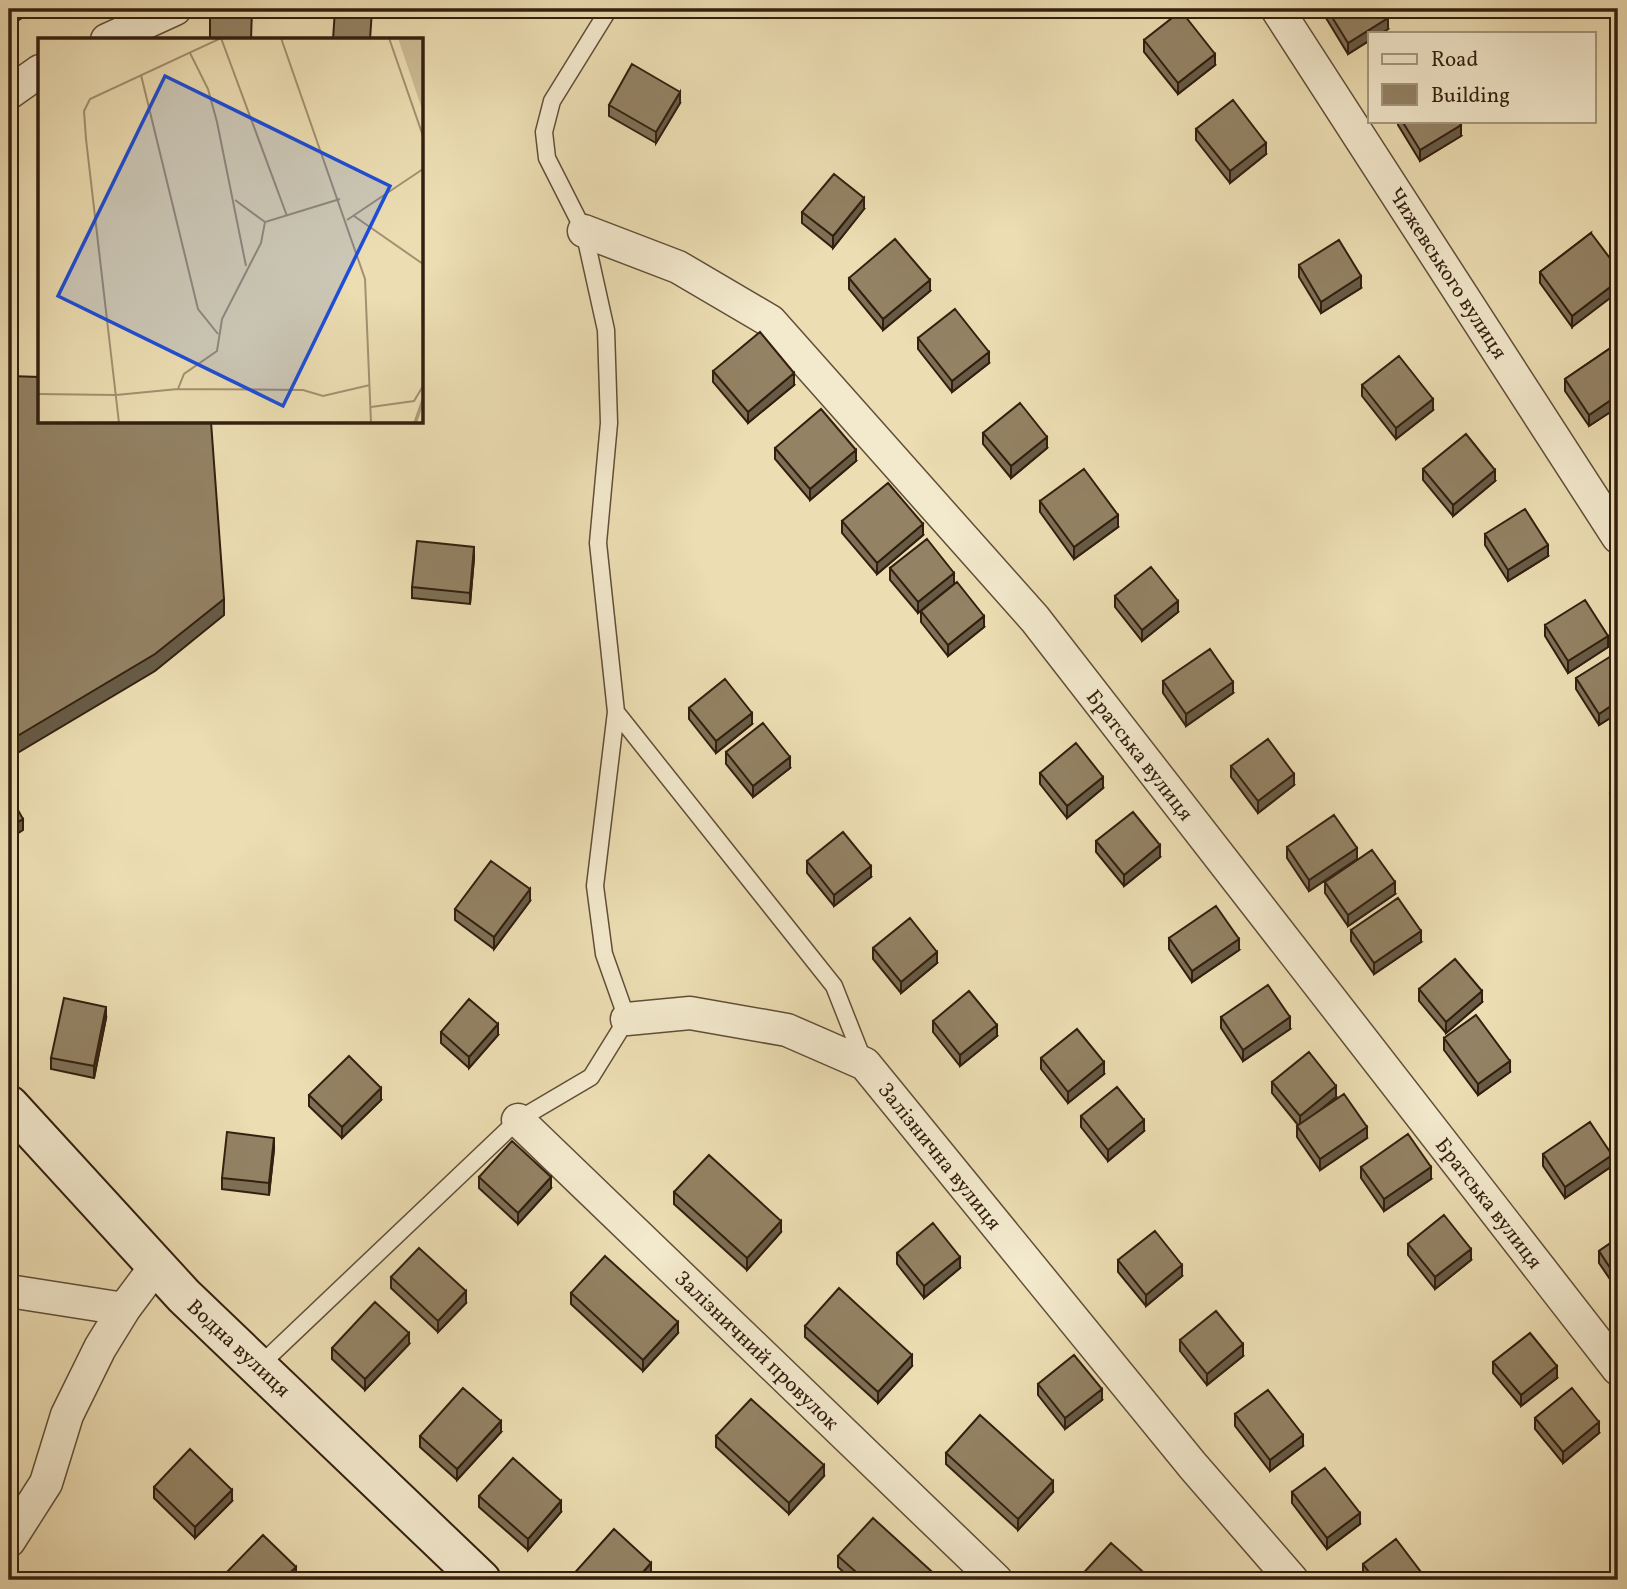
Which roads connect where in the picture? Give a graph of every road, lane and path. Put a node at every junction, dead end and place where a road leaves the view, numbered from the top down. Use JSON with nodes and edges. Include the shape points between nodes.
{"nodes":[{"id":1,"x":175,"y":9,"type":"edge"},
{"id":2,"x":609,"y":9,"type":"edge"},
{"id":3,"x":1277,"y":9,"type":"edge"},
{"id":4,"x":111,"y":38,"type":"edge"},
{"id":5,"x":38,"y":72,"type":"edge"},
{"id":6,"x":9,"y":93,"type":"edge"},
{"id":7,"x":584,"y":231,"type":"junction"},
{"id":8,"x":1618,"y":537,"type":"edge"},
{"id":9,"x":616,"y":712,"type":"junction"},
{"id":10,"x":627,"y":1019,"type":"junction"},
{"id":11,"x":865,"y":1064,"type":"junction"},
{"id":12,"x":9,"y":1105,"type":"edge"},
{"id":13,"x":518,"y":1120,"type":"junction"},
{"id":14,"x":156,"y":1266,"type":"junction"},
{"id":15,"x":9,"y":1291,"type":"edge"},
{"id":16,"x":124,"y":1308,"type":"junction"},
{"id":17,"x":259,"y":1366,"type":"junction"},
{"id":18,"x":1618,"y":1369,"type":"edge"},
{"id":19,"x":9,"y":1541,"type":"edge"},
{"id":20,"x":481,"y":1580,"type":"edge"},
{"id":21,"x":996,"y":1580,"type":"edge"},
{"id":22,"x":1292,"y":1580,"type":"edge"}],
"edges":[{"from":1,"to":4,"type":"street"},
{"from":2,"to":7,"type":"lane","via":[[552,101],[544,132],[547,158]]},
{"from":3,"to":8,"type":"street","name":"Чижевського вулиця"},
{"from":5,"to":6,"type":"street"},
{"from":7,"to":9,"type":"lane","via":[[606,330],[609,423],[598,543]]},
{"from":7,"to":18,"type":"street","name":"Братська вулиця","via":[[678,267],[770,321],[1035,619]]},
{"from":9,"to":10,"type":"lane","via":[[595,886],[604,954]]},
{"from":9,"to":11,"type":"lane","name":"Залізнична вулиця","via":[[834,986]]},
{"from":10,"to":11,"type":"street","via":[[690,1013],[787,1030]]},
{"from":10,"to":13,"type":"lane","via":[[590,1077]]},
{"from":11,"to":22,"type":"street","name":"Залізнична вулиця","via":[[1192,1466]]},
{"from":12,"to":14,"type":"street","name":"Водна вулиця"},
{"from":13,"to":17,"type":"lane"},
{"from":13,"to":21,"type":"street","name":"Залізничний провулок"},
{"from":14,"to":16,"type":"street"},
{"from":14,"to":17,"type":"street","name":"Водна вулиця"},
{"from":15,"to":16,"type":"street"},
{"from":16,"to":19,"type":"street","via":[[67,1415],[46,1483]]},
{"from":17,"to":20,"type":"street","name":"Водна вулиця"}]}
